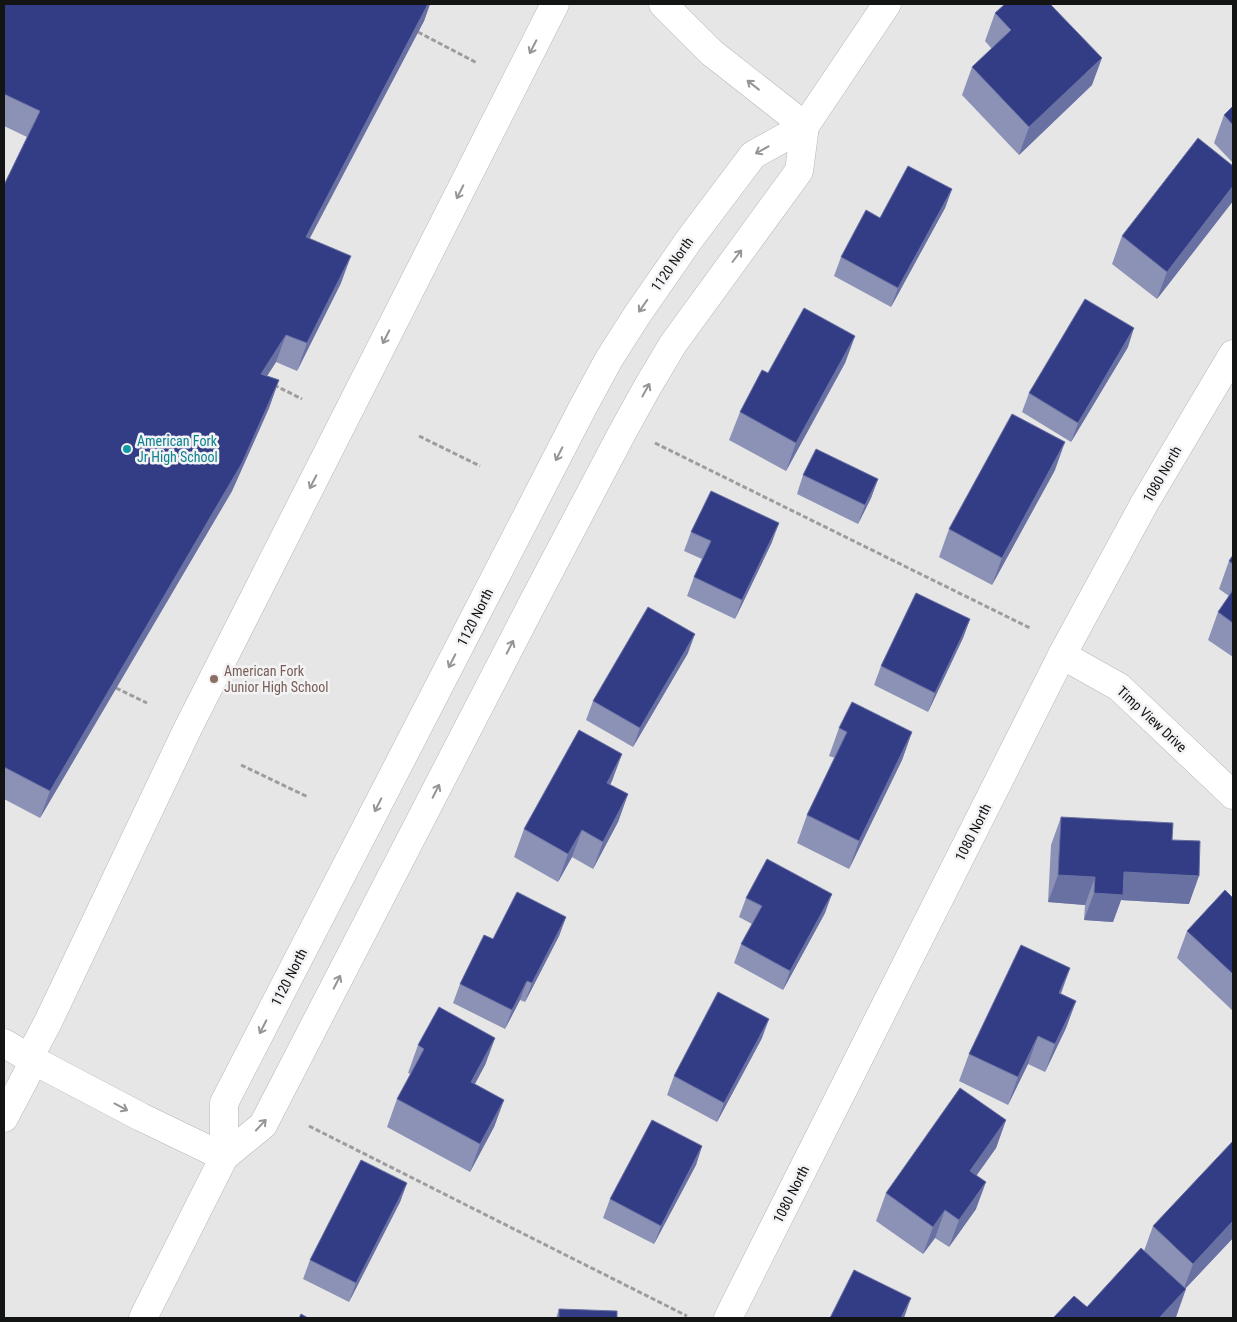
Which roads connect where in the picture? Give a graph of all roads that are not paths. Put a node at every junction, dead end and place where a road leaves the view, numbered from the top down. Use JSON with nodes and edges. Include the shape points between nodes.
{"nodes":[{"id":1,"x":555,"y":4,"type":"edge"},
{"id":2,"x":664,"y":4,"type":"edge"},
{"id":3,"x":887,"y":4,"type":"edge"},
{"id":4,"x":805,"y":126,"type":"junction"},
{"id":5,"x":1233,"y":354,"type":"edge"},
{"id":6,"x":1062,"y":655,"type":"junction"},
{"id":7,"x":1233,"y":795,"type":"edge"},
{"id":8,"x":4,"y":1043,"type":"edge"},
{"id":9,"x":31,"y":1060,"type":"junction"},
{"id":10,"x":4,"y":1118,"type":"edge"},
{"id":11,"x":224,"y":1157,"type":"junction"},
{"id":12,"x":142,"y":1318,"type":"edge"},
{"id":13,"x":728,"y":1318,"type":"edge"}],
"edges":[{"from":1,"to":9,"type":"street","one_way":true,"via":[[187,730]]},
{"from":4,"to":2,"type":"street","one_way":true,"via":[[712,53]]},
{"from":3,"to":4,"type":"street","name":"1120 North"},
{"from":11,"to":4,"type":"street","name":"1120 North","one_way":true,"via":[[264,1125],[576,519],[648,386],[673,344],[798,171]]},
{"from":4,"to":11,"type":"street","name":"1120 North","one_way":true,"via":[[753,155],[689,240],[609,358],[224,1103]]},
{"from":5,"to":6,"type":"street","name":"1080 North","via":[[1144,504]]},
{"from":6,"to":7,"type":"street","name":"Timp View Drive","via":[[1119,687]]},
{"from":6,"to":13,"type":"street","name":"1080 North"},
{"from":8,"to":9,"type":"street"},
{"from":9,"to":10,"type":"street"},
{"from":9,"to":11,"type":"street","one_way":true},
{"from":11,"to":12,"type":"street","name":"1120 North"}]}
